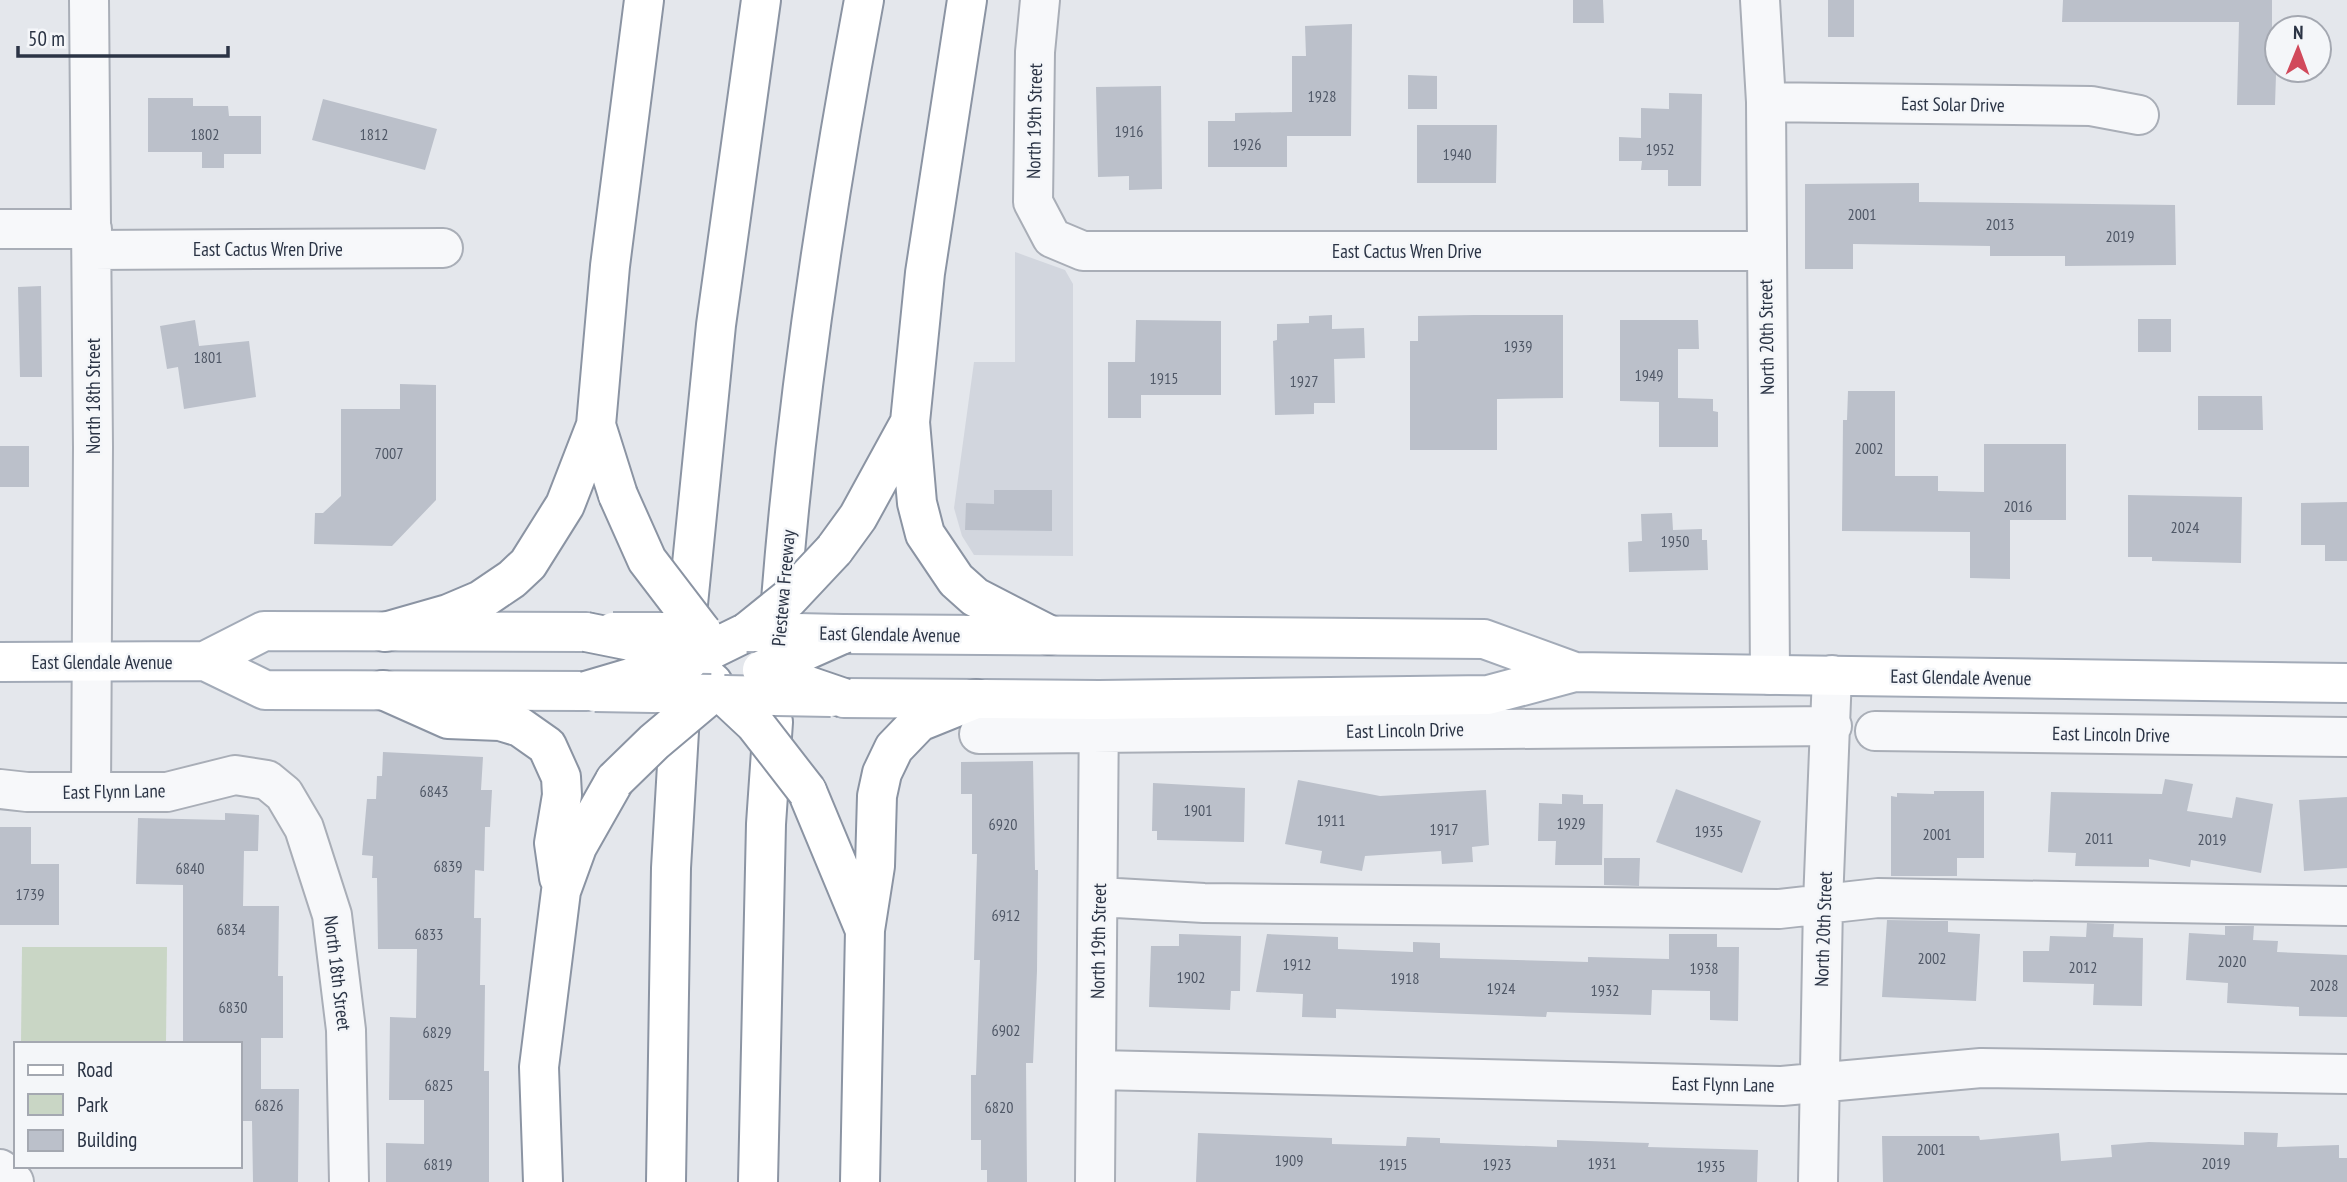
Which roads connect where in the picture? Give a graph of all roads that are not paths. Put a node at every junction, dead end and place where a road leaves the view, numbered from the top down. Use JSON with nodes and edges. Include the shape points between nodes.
{"nodes":[{"id":1,"x":89,"y":0,"type":"edge"},
{"id":2,"x":644,"y":0,"type":"edge"},
{"id":3,"x":761,"y":0,"type":"edge"},
{"id":4,"x":864,"y":0,"type":"edge"},
{"id":5,"x":967,"y":0,"type":"edge"},
{"id":6,"x":1040,"y":0,"type":"edge"},
{"id":7,"x":1760,"y":0,"type":"edge"},
{"id":8,"x":1766,"y":102,"type":"junction"},
{"id":9,"x":2139,"y":115,"type":"dead end"},
{"id":10,"x":0,"y":229,"type":"edge"},
{"id":11,"x":1052,"y":238,"type":"joint"},
{"id":12,"x":92,"y":240,"type":"junction"},
{"id":13,"x":443,"y":248,"type":"dead end"},
{"id":14,"x":1765,"y":251,"type":"junction"},
{"id":15,"x":910,"y":422,"type":"junction"},
{"id":16,"x":596,"y":425,"type":"junction"},
{"id":17,"x":385,"y":632,"type":"junction"},
{"id":18,"x":843,"y":634,"type":"junction"},
{"id":19,"x":1049,"y":635,"type":"junction"},
{"id":20,"x":714,"y":643,"type":"junction"},
{"id":21,"x":205,"y":661,"type":"junction"},
{"id":22,"x":0,"y":662,"type":"edge"},
{"id":23,"x":93,"y":662,"type":"junction"},
{"id":24,"x":762,"y":670,"type":"junction"},
{"id":25,"x":1576,"y":672,"type":"junction"},
{"id":26,"x":1770,"y":675,"type":"junction"},
{"id":27,"x":1832,"y":676,"type":"junction"},
{"id":28,"x":2347,"y":683,"type":"edge"},
{"id":29,"x":383,"y":690,"type":"junction"},
{"id":30,"x":586,"y":691,"type":"junction"},
{"id":31,"x":718,"y":693,"type":"junction"},
{"id":32,"x":844,"y":698,"type":"junction"},
{"id":33,"x":977,"y":717,"type":"junction"},
{"id":34,"x":1099,"y":717,"type":"junction"},
{"id":35,"x":1832,"y":726,"type":"junction"},
{"id":36,"x":1875,"y":731,"type":"dead end"},
{"id":37,"x":2347,"y":737,"type":"edge"},
{"id":38,"x":267,"y":780,"type":"joint"},
{"id":39,"x":0,"y":789,"type":"edge"},
{"id":40,"x":91,"y":792,"type":"junction"},
{"id":41,"x":561,"y":891,"type":"junction"},
{"id":42,"x":1099,"y":897,"type":"junction"},
{"id":43,"x":1823,"y":903,"type":"junction"},
{"id":44,"x":2347,"y":906,"type":"edge"},
{"id":45,"x":865,"y":930,"type":"junction"},
{"id":46,"x":1097,"y":1070,"type":"junction"},
{"id":47,"x":2347,"y":1074,"type":"edge"},
{"id":48,"x":1818,"y":1085,"type":"junction"},
{"id":49,"x":0,"y":1169,"type":"edge"},
{"id":50,"x":14,"y":1182,"type":"edge"},
{"id":51,"x":349,"y":1182,"type":"edge"},
{"id":52,"x":543,"y":1182,"type":"edge"},
{"id":53,"x":666,"y":1182,"type":"edge"},
{"id":54,"x":758,"y":1182,"type":"edge"},
{"id":55,"x":860,"y":1182,"type":"edge"},
{"id":56,"x":1095,"y":1182,"type":"edge"},
{"id":57,"x":1818,"y":1182,"type":"edge"}],
"edges":[{"from":1,"to":12,"type":"street","name":"North 18th Street"},
{"from":2,"to":16,"type":"main road","via":[[613,239]]},
{"from":3,"to":53,"type":"main road","via":[[716,325],[690,574],[671,854]]},
{"from":4,"to":54,"type":"main road","name":"Piestewa Freeway","via":[[806,344],[784,565],[766,824]]},
{"from":5,"to":15,"type":"main road","via":[[925,273]]},
{"from":6,"to":11,"type":"street","name":"North 19th Street","via":[[1033,202]]},
{"from":7,"to":8,"type":"street","name":"North 20th Street"},
{"from":8,"to":9,"type":"street","name":"East Solar Drive","via":[[2091,106]]},
{"from":8,"to":14,"type":"street","name":"North 20th Street"},
{"from":10,"to":12,"type":"street","name":"East Cactus Wren Drive"},
{"from":11,"to":14,"type":"street","name":"East Cactus Wren Drive","via":[[1083,251]]},
{"from":12,"to":13,"type":"street","name":"East Cactus Wren Drive"},
{"from":12,"to":23,"type":"street","name":"North 18th Street"},
{"from":14,"to":26,"type":"street","name":"North 20th Street"},
{"from":15,"to":19,"type":"main road","via":[[917,503],[925,534],[940,559],[975,597]]},
{"from":15,"to":20,"type":"main road","bridge":true,"via":[[858,517],[834,550],[788,599]]},
{"from":16,"to":17,"type":"main road","via":[[565,505],[528,564],[481,600]]},
{"from":16,"to":20,"type":"main road","bridge":true,"via":[[618,495],[647,560]]},
{"from":17,"to":20,"type":"main road","name":"East Glendale Avenue","bridge":true,"via":[[586,632]]},
{"from":17,"to":21,"type":"main road","name":"East Glendale Avenue","via":[[264,631]]},
{"from":18,"to":19,"type":"main road","name":"East Glendale Avenue"},
{"from":18,"to":20,"type":"main road","name":"East Glendale Avenue","bridge":true},
{"from":18,"to":24,"type":"main road","bridge":true},
{"from":19,"to":25,"type":"main road","name":"East Glendale Avenue","via":[[1484,639]]},
{"from":20,"to":24,"type":"main road"},
{"from":20,"to":30,"type":"main road","bridge":true},
{"from":20,"to":31,"type":"main road"},
{"from":21,"to":23,"type":"main road","name":"East Glendale Avenue"},
{"from":21,"to":29,"type":"main road","name":"East Glendale Avenue","via":[[265,690]]},
{"from":22,"to":23,"type":"main road","name":"East Glendale Avenue"},
{"from":23,"to":40,"type":"street","name":"North 18th Street"},
{"from":24,"to":31,"type":"main road"},
{"from":24,"to":32,"type":"main road","bridge":true},
{"from":25,"to":26,"type":"main road","name":"East Glendale Avenue"},
{"from":25,"to":34,"type":"main road","name":"East Glendale Avenue","via":[[1488,695]]},
{"from":26,"to":27,"type":"main road","name":"East Glendale Avenue"},
{"from":27,"to":28,"type":"main road","name":"East Glendale Avenue"},
{"from":27,"to":35,"type":"street","name":"North 20th Street"},
{"from":29,"to":30,"type":"main road","name":"East Glendale Avenue"},
{"from":29,"to":41,"type":"main road","via":[[448,719],[520,726],[547,746],[561,777],[554,843]]},
{"from":30,"to":31,"type":"main road","name":"East Glendale Avenue","bridge":true},
{"from":31,"to":32,"type":"main road","name":"East Glendale Avenue","bridge":true},
{"from":31,"to":41,"type":"main road","bridge":true,"via":[[654,742],[615,780],[577,847]]},
{"from":31,"to":45,"type":"main road","bridge":true,"via":[[755,724],[807,791]]},
{"from":32,"to":33,"type":"main road","name":"East Glendale Avenue"},
{"from":33,"to":34,"type":"main road","name":"East Glendale Avenue"},
{"from":33,"to":45,"type":"main road","via":[[919,722],[894,748],[877,796],[875,866]]},
{"from":34,"to":35,"type":"street","name":"East Lincoln Drive"},
{"from":34,"to":42,"type":"street","name":"North 19th Street"},
{"from":35,"to":43,"type":"street","name":"North 20th Street"},
{"from":36,"to":37,"type":"street","name":"East Lincoln Drive"},
{"from":38,"to":40,"type":"street","name":"East Flynn Lane","via":[[235,775],[167,792]]},
{"from":38,"to":51,"type":"street","name":"North 18th Street","via":[[284,794],[303,828],[332,915],[346,1031]]},
{"from":39,"to":40,"type":"street","name":"East Flynn Lane"},
{"from":41,"to":52,"type":"main road","via":[[539,1067]]},
{"from":42,"to":43,"type":"street","via":[[1231,903],[1779,909]]},
{"from":42,"to":46,"type":"street","name":"North 19th Street"},
{"from":43,"to":44,"type":"street","via":[[1891,898]]},
{"from":43,"to":48,"type":"street","name":"North 20th Street"},
{"from":45,"to":55,"type":"main road"},
{"from":46,"to":48,"type":"street","name":"East Flynn Lane"},
{"from":46,"to":56,"type":"street","name":"North 19th Street"},
{"from":47,"to":48,"type":"street","name":"East Flynn Lane","via":[[1981,1068],[1880,1075]]},
{"from":48,"to":57,"type":"street","name":"North 20th Street"},
{"from":49,"to":50,"type":"street"}]}
